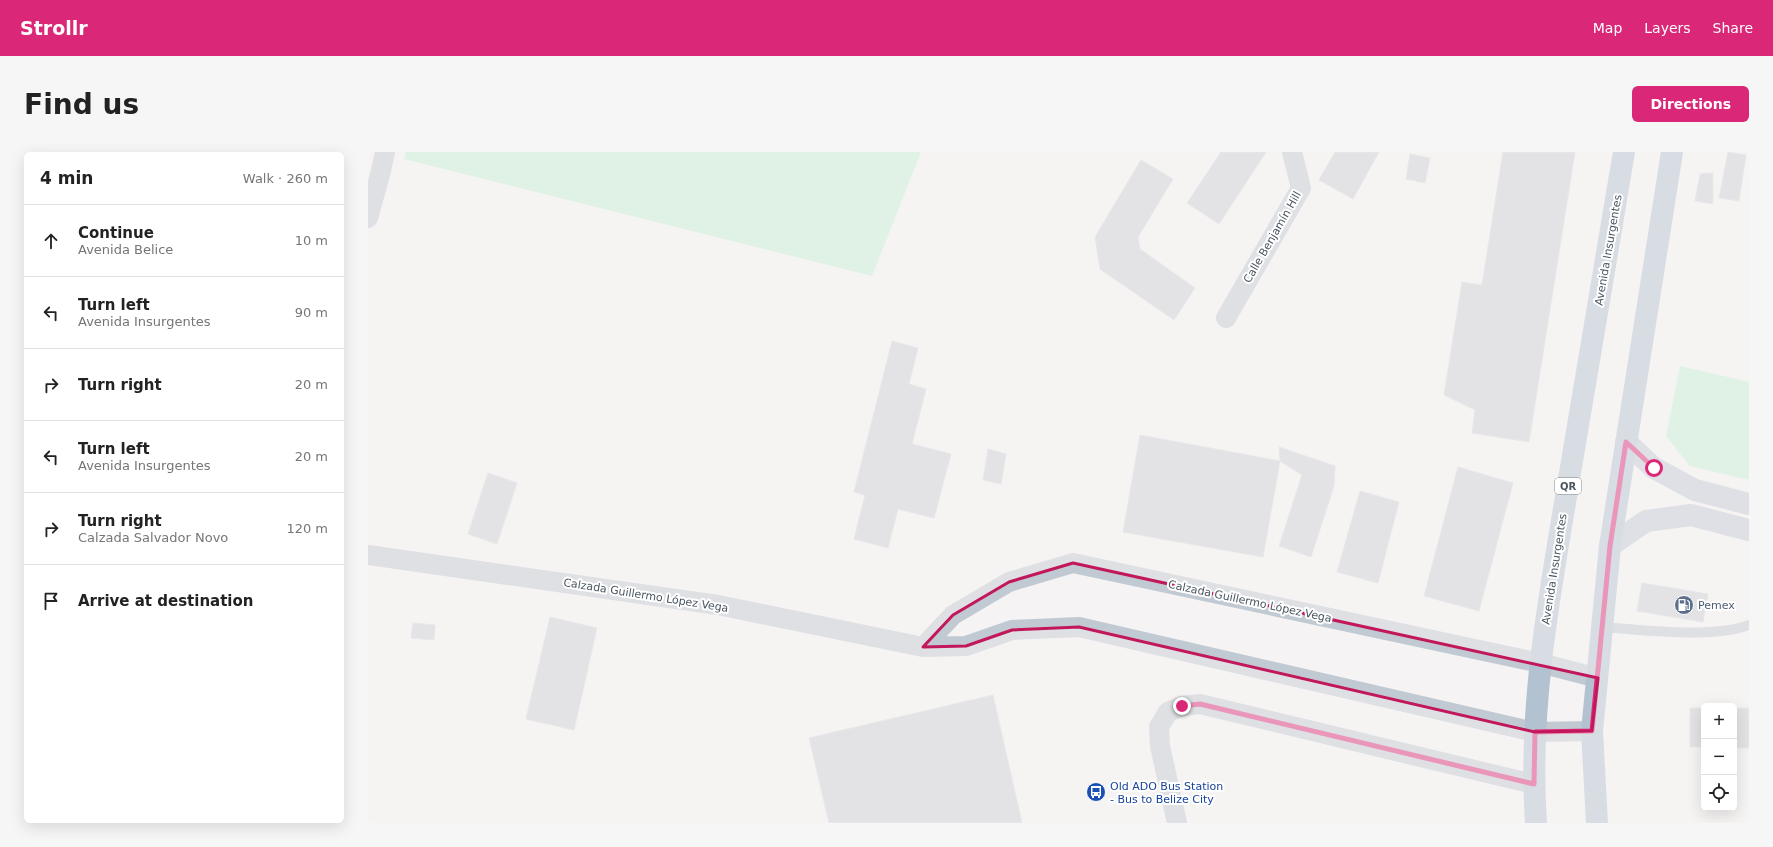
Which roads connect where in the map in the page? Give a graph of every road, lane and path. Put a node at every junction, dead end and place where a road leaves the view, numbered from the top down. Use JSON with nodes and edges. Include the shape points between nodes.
{"nodes":[{"id":1,"x":385,"y":152,"type":"edge"},
{"id":2,"x":1292,"y":152,"type":"edge"},
{"id":3,"x":1624,"y":152,"type":"edge"},
{"id":4,"x":1672,"y":152,"type":"edge"},
{"id":5,"x":368,"y":218,"type":"edge"},
{"id":6,"x":1226,"y":318,"type":"dead end"},
{"id":7,"x":1626,"y":442,"type":"junction"},
{"id":8,"x":1749,"y":504,"type":"edge"},
{"id":9,"x":1749,"y":530,"type":"edge"},
{"id":10,"x":1610,"y":546,"type":"junction"},
{"id":11,"x":368,"y":555,"type":"edge"},
{"id":12,"x":1749,"y":625,"type":"edge"},
{"id":13,"x":1603,"y":627,"type":"junction"},
{"id":14,"x":923,"y":646,"type":"junction"},
{"id":15,"x":1540,"y":663,"type":"junction"},
{"id":16,"x":1598,"y":678,"type":"junction"},
{"id":17,"x":1592,"y":731,"type":"junction"},
{"id":18,"x":1535,"y":732,"type":"junction"},
{"id":19,"x":1534,"y":784,"type":"junction"},
{"id":20,"x":1177,"y":823,"type":"edge"},
{"id":21,"x":1536,"y":823,"type":"edge"},
{"id":22,"x":1597,"y":823,"type":"edge"}],
"edges":[{"from":1,"to":5,"type":"street"},
{"from":2,"to":6,"type":"street","name":"Calle Benjamín Hill","via":[[1301,188]]},
{"from":3,"to":15,"type":"main road","name":"Avenida Insurgentes","number":"QR"},
{"from":4,"to":7,"type":"main road"},
{"from":7,"to":8,"type":"main road","via":[[1654,468],[1695,490]]},
{"from":7,"to":10,"type":"main road"},
{"from":9,"to":10,"type":"main road","via":[[1691,515],[1646,521]]},
{"from":10,"to":13,"type":"main road"},
{"from":11,"to":14,"type":"street","name":"Calzada Guillermo López Vega","via":[[718,605]]},
{"from":12,"to":13,"type":"lane","via":[[1729,630],[1685,632]]},
{"from":13,"to":16,"type":"main road"},
{"from":14,"to":15,"type":"street","name":"Calzada Guillermo López Vega","via":[[952,615],[1009,582],[1073,563]]},
{"from":14,"to":18,"type":"street","name":"Calzada Guillermo López Vega","via":[[966,646],[1012,630],[1079,627]]},
{"from":15,"to":16,"type":"street","name":"Calzada Guillermo López Vega"},
{"from":15,"to":18,"type":"main road","name":"Avenida Insurgentes","number":"QR"},
{"from":16,"to":17,"type":"main road"},
{"from":17,"to":18,"type":"street","name":"Calzada Guillermo López Vega"},
{"from":17,"to":22,"type":"main road"},
{"from":18,"to":19,"type":"main road","name":"Avenida Insurgentes","number":"QR"},
{"from":19,"to":20,"type":"street","via":[[1200,704],[1182,706],[1168,712],[1159,726],[1160,746]]},
{"from":19,"to":21,"type":"main road","name":"Avenida Insurgentes","number":"QR"}]}
